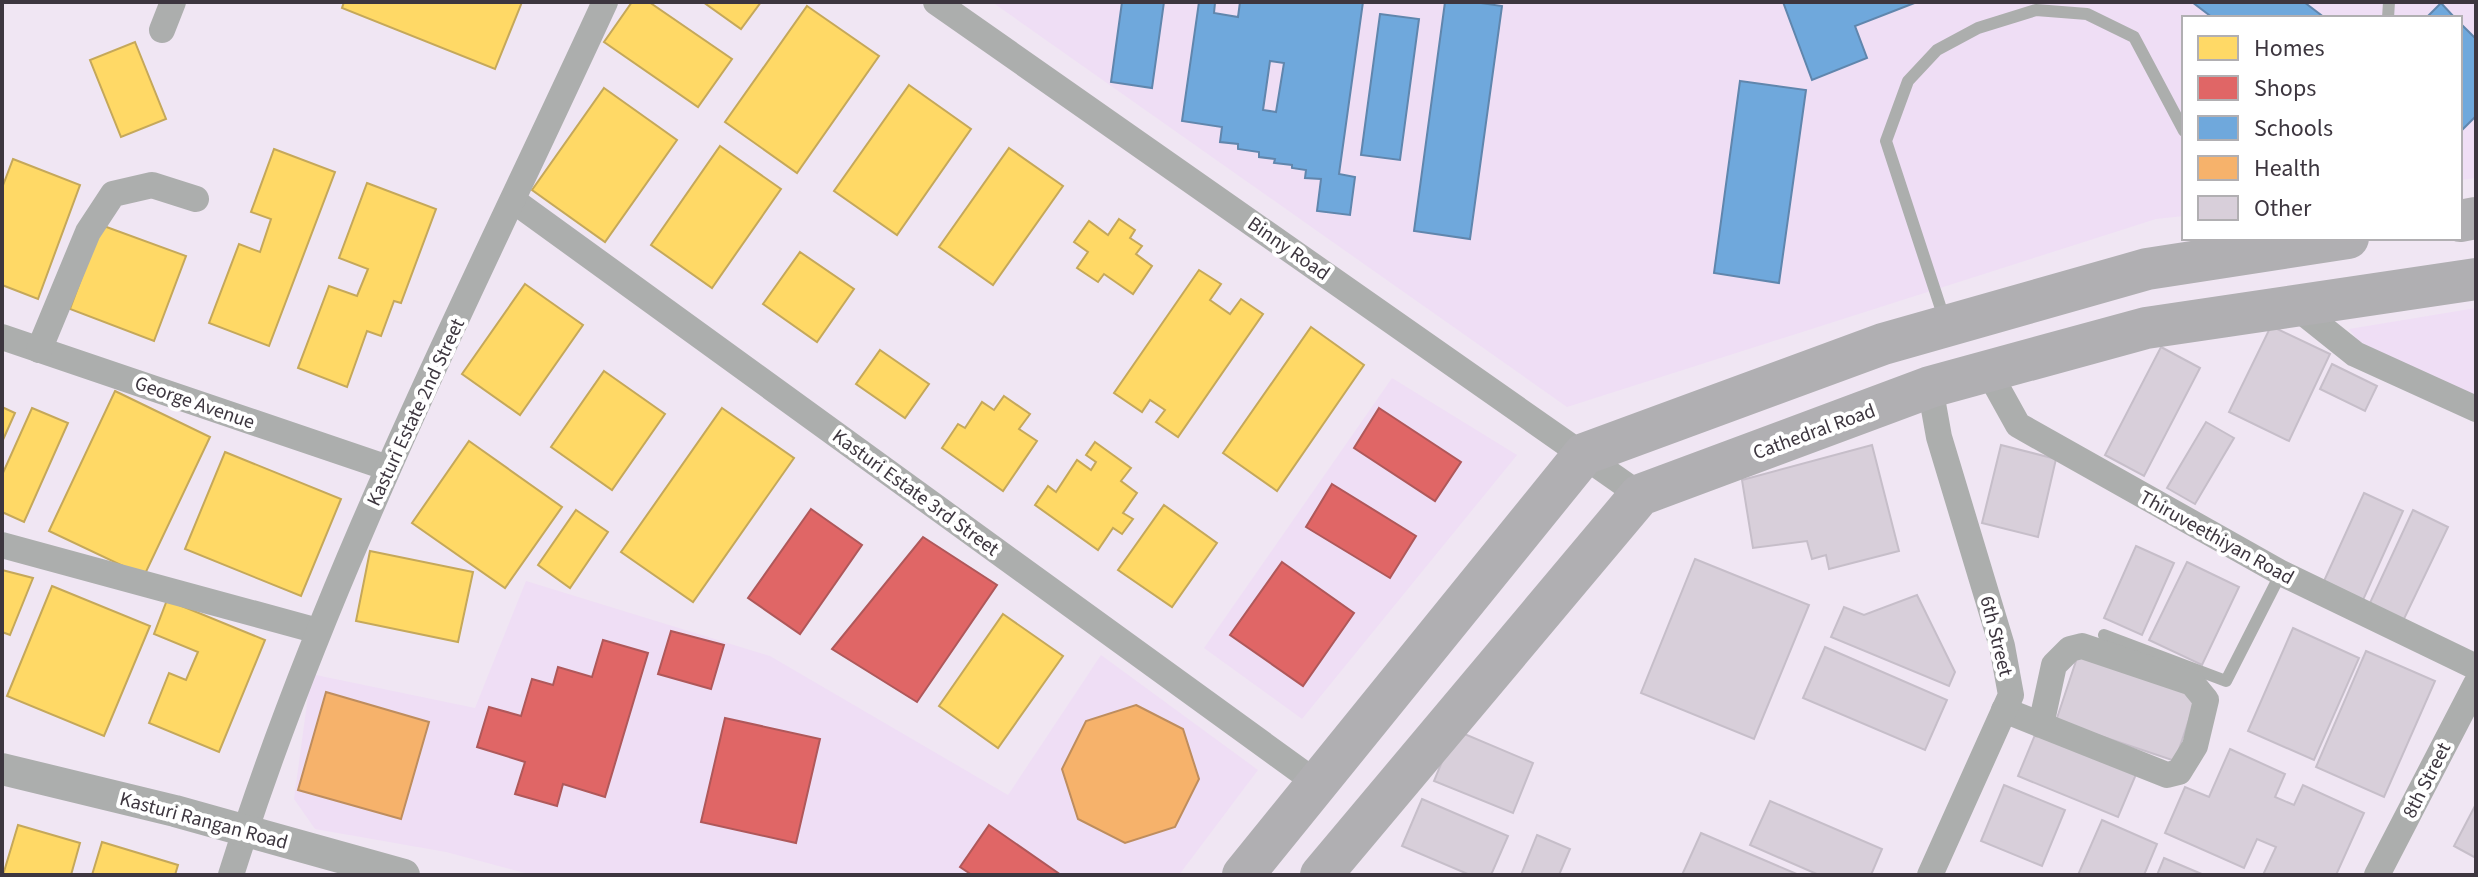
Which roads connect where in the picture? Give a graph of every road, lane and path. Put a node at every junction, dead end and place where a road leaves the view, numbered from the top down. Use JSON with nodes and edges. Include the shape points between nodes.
{"nodes":[{"id":1,"x":173,"y":2,"type":"edge"},
{"id":2,"x":605,"y":2,"type":"edge"},
{"id":3,"x":936,"y":2,"type":"edge"},
{"id":4,"x":162,"y":30,"type":"dead end"},
{"id":5,"x":2182,"y":127,"type":"edge"},
{"id":6,"x":196,"y":199,"type":"dead end"},
{"id":7,"x":514,"y":201,"type":"junction"},
{"id":8,"x":2331,"y":240,"type":"edge"},
{"id":9,"x":2476,"y":279,"type":"edge"},
{"id":10,"x":2295,"y":306,"type":"junction"},
{"id":11,"x":1946,"y":326,"type":"junction"},
{"id":12,"x":2,"y":337,"type":"edge"},
{"id":13,"x":39,"y":350,"type":"junction"},
{"id":14,"x":1988,"y":371,"type":"junction"},
{"id":15,"x":1930,"y":387,"type":"junction"},
{"id":16,"x":2476,"y":409,"type":"edge"},
{"id":17,"x":1584,"y":454,"type":"junction"},
{"id":18,"x":388,"y":468,"type":"junction"},
{"id":19,"x":1640,"y":495,"type":"junction"},
{"id":20,"x":2,"y":545,"type":"edge"},
{"id":21,"x":2281,"y":573,"type":"junction"},
{"id":22,"x":318,"y":631,"type":"junction"},
{"id":23,"x":2104,"y":635,"type":"dead end"},
{"id":24,"x":2476,"y":667,"type":"edge"},
{"id":25,"x":2476,"y":684,"type":"edge"},
{"id":26,"x":2004,"y":710,"type":"junction"},
{"id":27,"x":2041,"y":725,"type":"junction"},
{"id":28,"x":2,"y":769,"type":"edge"},
{"id":29,"x":1318,"y":784,"type":"junction"},
{"id":30,"x":245,"y":830,"type":"junction"},
{"id":31,"x":231,"y":875,"type":"edge"},
{"id":32,"x":404,"y":875,"type":"edge"},
{"id":33,"x":1243,"y":875,"type":"edge"},
{"id":34,"x":1321,"y":875,"type":"edge"},
{"id":35,"x":1930,"y":875,"type":"edge"},
{"id":36,"x":2377,"y":875,"type":"edge"}],
"edges":[{"from":1,"to":4,"type":"street"},
{"from":2,"to":7,"type":"street","name":"Kasturi Estate 2nd Street"},
{"from":3,"to":17,"type":"street","name":"Binny Road"},
{"from":5,"to":11,"type":"lane","via":[[2134,37],[2087,14],[2036,10],[1978,28],[1937,50],[1908,81],[1886,141]]},
{"from":6,"to":13,"type":"street","via":[[152,185],[113,194],[88,232]]},
{"from":7,"to":18,"type":"street","name":"Kasturi Estate 2nd Street"},
{"from":7,"to":29,"type":"street","name":"Kasturi Estate 3rd Street"},
{"from":8,"to":11,"type":"main road","via":[[2226,252],[2147,269]]},
{"from":9,"to":10,"type":"main road","name":"Cathedral Road"},
{"from":10,"to":14,"type":"main road","name":"Cathedral Road","via":[[2146,328]]},
{"from":10,"to":16,"type":"street","via":[[2355,354]]},
{"from":11,"to":17,"type":"main road","via":[[1883,344]]},
{"from":12,"to":13,"type":"street","name":"George Avenue"},
{"from":13,"to":18,"type":"street","name":"George Avenue"},
{"from":14,"to":15,"type":"main road","name":"Cathedral Road"},
{"from":14,"to":21,"type":"street","name":"Thiruveethiyan Road","via":[[2018,425]]},
{"from":15,"to":19,"type":"main road","name":"Cathedral Road"},
{"from":15,"to":26,"type":"street","name":"6th Street","via":[[1939,437],[2002,646],[2011,695]]},
{"from":17,"to":19,"type":"street","name":"Binny Road"},
{"from":17,"to":29,"type":"main road"},
{"from":18,"to":22,"type":"street","name":"Kasturi Estate 2nd Street"},
{"from":19,"to":34,"type":"main road","name":"Cathedral Road"},
{"from":20,"to":22,"type":"street"},
{"from":21,"to":23,"type":"lane","via":[[2226,681]]},
{"from":21,"to":24,"type":"street","name":"Thiruveethiyan Road"},
{"from":22,"to":30,"type":"street","name":"Kasturi Estate 2nd Street"},
{"from":25,"to":36,"type":"street","name":"8th Street"},
{"from":26,"to":27,"type":"street"},
{"from":26,"to":35,"type":"street","name":"6th Street"},
{"from":27,"to":27,"type":"street","via":[[2167,775],[2179,772],[2195,746],[2206,700],[2192,683],[2082,646],[2070,649],[2054,665]]},
{"from":28,"to":30,"type":"street","name":"Kasturi Rangan Road"},
{"from":29,"to":33,"type":"main road"},
{"from":30,"to":31,"type":"street","name":"Kasturi Estate 2nd Street"},
{"from":30,"to":32,"type":"street","name":"Kasturi Rangan Road"}]}
